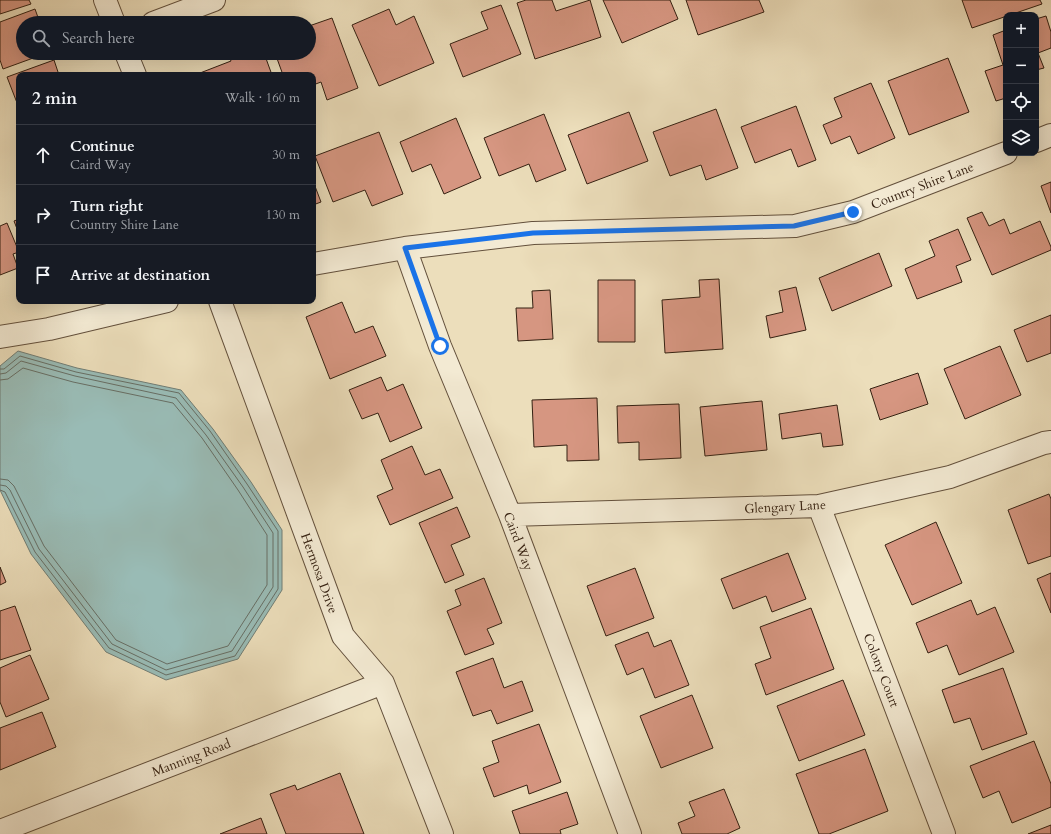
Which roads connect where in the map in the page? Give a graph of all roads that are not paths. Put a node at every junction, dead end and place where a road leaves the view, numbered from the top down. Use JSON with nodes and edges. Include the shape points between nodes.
{"nodes":[{"id":1,"x":105,"y":0,"type":"edge"},
{"id":2,"x":214,"y":0,"type":"edge"},
{"id":3,"x":111,"y":16,"type":"edge"},
{"id":4,"x":172,"y":16,"type":"edge"},
{"id":5,"x":129,"y":60,"type":"edge"},
{"id":6,"x":134,"y":72,"type":"edge"},
{"id":7,"x":1051,"y":136,"type":"edge"},
{"id":8,"x":1039,"y":140,"type":"edge"},
{"id":9,"x":1003,"y":154,"type":"edge"},
{"id":10,"x":405,"y":248,"type":"junction"},
{"id":11,"x":316,"y":263,"type":"edge"},
{"id":12,"x":154,"y":304,"type":"edge"},
{"id":13,"x":221,"y":304,"type":"edge"},
{"id":14,"x":0,"y":337,"type":"edge"},
{"id":15,"x":1051,"y":442,"type":"edge"},
{"id":16,"x":819,"y":506,"type":"junction"},
{"id":17,"x":510,"y":515,"type":"junction"},
{"id":18,"x":383,"y":683,"type":"junction"},
{"id":19,"x":0,"y":831,"type":"edge"},
{"id":20,"x":442,"y":834,"type":"edge"},
{"id":21,"x":630,"y":834,"type":"edge"},
{"id":22,"x":944,"y":834,"type":"edge"}],
"edges":[{"from":1,"to":3,"type":"street"},
{"from":2,"to":4,"type":"street"},
{"from":5,"to":6,"type":"street"},
{"from":7,"to":8,"type":"street"},
{"from":9,"to":10,"type":"street","name":"Country Shire Lane","via":[[853,212],[794,226],[533,233]]},
{"from":10,"to":11,"type":"street","name":"Country Shire Lane"},
{"from":10,"to":17,"type":"street","name":"Caird Way","via":[[440,346]]},
{"from":12,"to":14,"type":"street","via":[[49,329]]},
{"from":13,"to":18,"type":"street","name":"Hermosa Drive","via":[[343,636]]},
{"from":15,"to":16,"type":"street","name":"Glengary Lane","via":[[950,478]]},
{"from":16,"to":17,"type":"street","name":"Glengary Lane"},
{"from":16,"to":22,"type":"street","name":"Colony Court"},
{"from":17,"to":21,"type":"street","name":"Caird Way"},
{"from":18,"to":19,"type":"street","name":"Manning Road"},
{"from":18,"to":20,"type":"street","name":"Hermosa Drive"}]}
